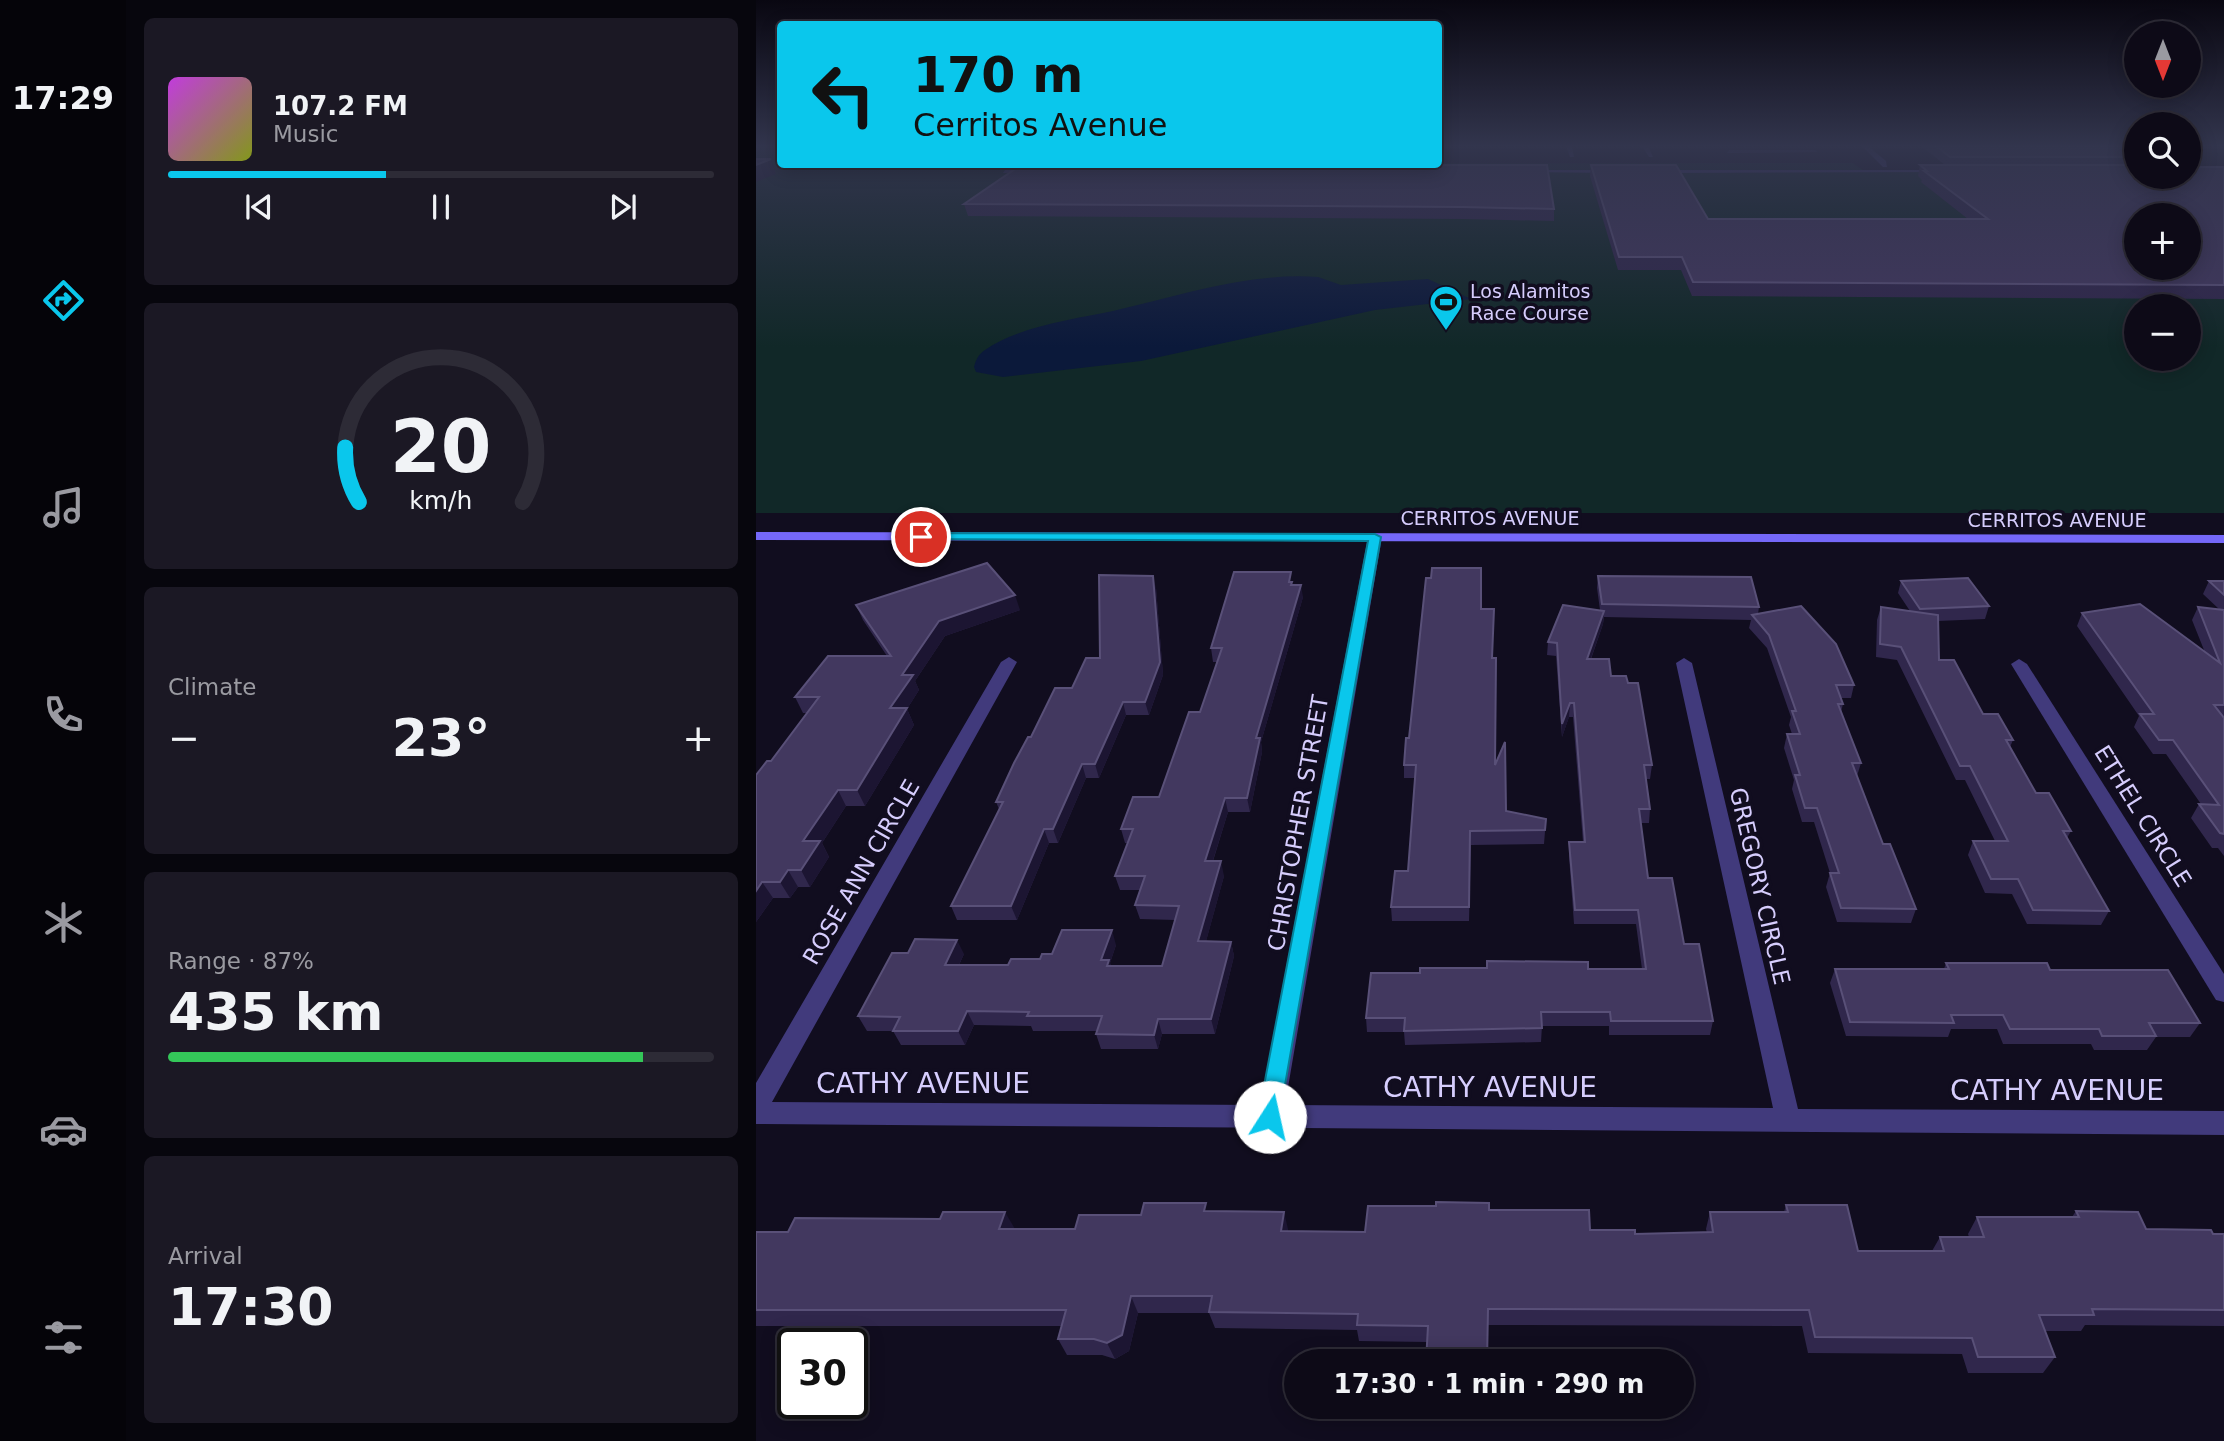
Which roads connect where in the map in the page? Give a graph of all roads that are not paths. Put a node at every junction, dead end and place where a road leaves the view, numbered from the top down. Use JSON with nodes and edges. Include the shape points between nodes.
{"nodes":[{"id":1,"x":756,"y":536,"type":"edge"},
{"id":2,"x":1375,"y":537,"type":"junction"},
{"id":3,"x":2224,"y":539,"type":"edge"},
{"id":4,"x":1009,"y":662,"type":"dead end"},
{"id":5,"x":1684,"y":663,"type":"dead end"},
{"id":6,"x":2020,"y":664,"type":"dead end"},
{"id":7,"x":2224,"y":993,"type":"edge"},
{"id":8,"x":756,"y":1106,"type":"edge"},
{"id":9,"x":756,"y":1113,"type":"edge"},
{"id":10,"x":1270,"y":1117,"type":"junction"},
{"id":11,"x":1788,"y":1119,"type":"junction"},
{"id":12,"x":2224,"y":1123,"type":"edge"}],
"edges":[{"from":1,"to":2,"type":"main road","name":"CERRITOS AVENUE"},
{"from":2,"to":3,"type":"main road","name":"CERRITOS AVENUE"},
{"from":2,"to":10,"type":"street","name":"CHRISTOPHER STREET"},
{"from":4,"to":8,"type":"street","name":"ROSE ANN CIRCLE"},
{"from":5,"to":11,"type":"street","name":"GREGORY CIRCLE"},
{"from":6,"to":7,"type":"street","name":"ETHEL CIRCLE"},
{"from":9,"to":10,"type":"street","name":"CATHY AVENUE"},
{"from":10,"to":11,"type":"street","name":"CATHY AVENUE"},
{"from":11,"to":12,"type":"street","name":"CATHY AVENUE"}]}
